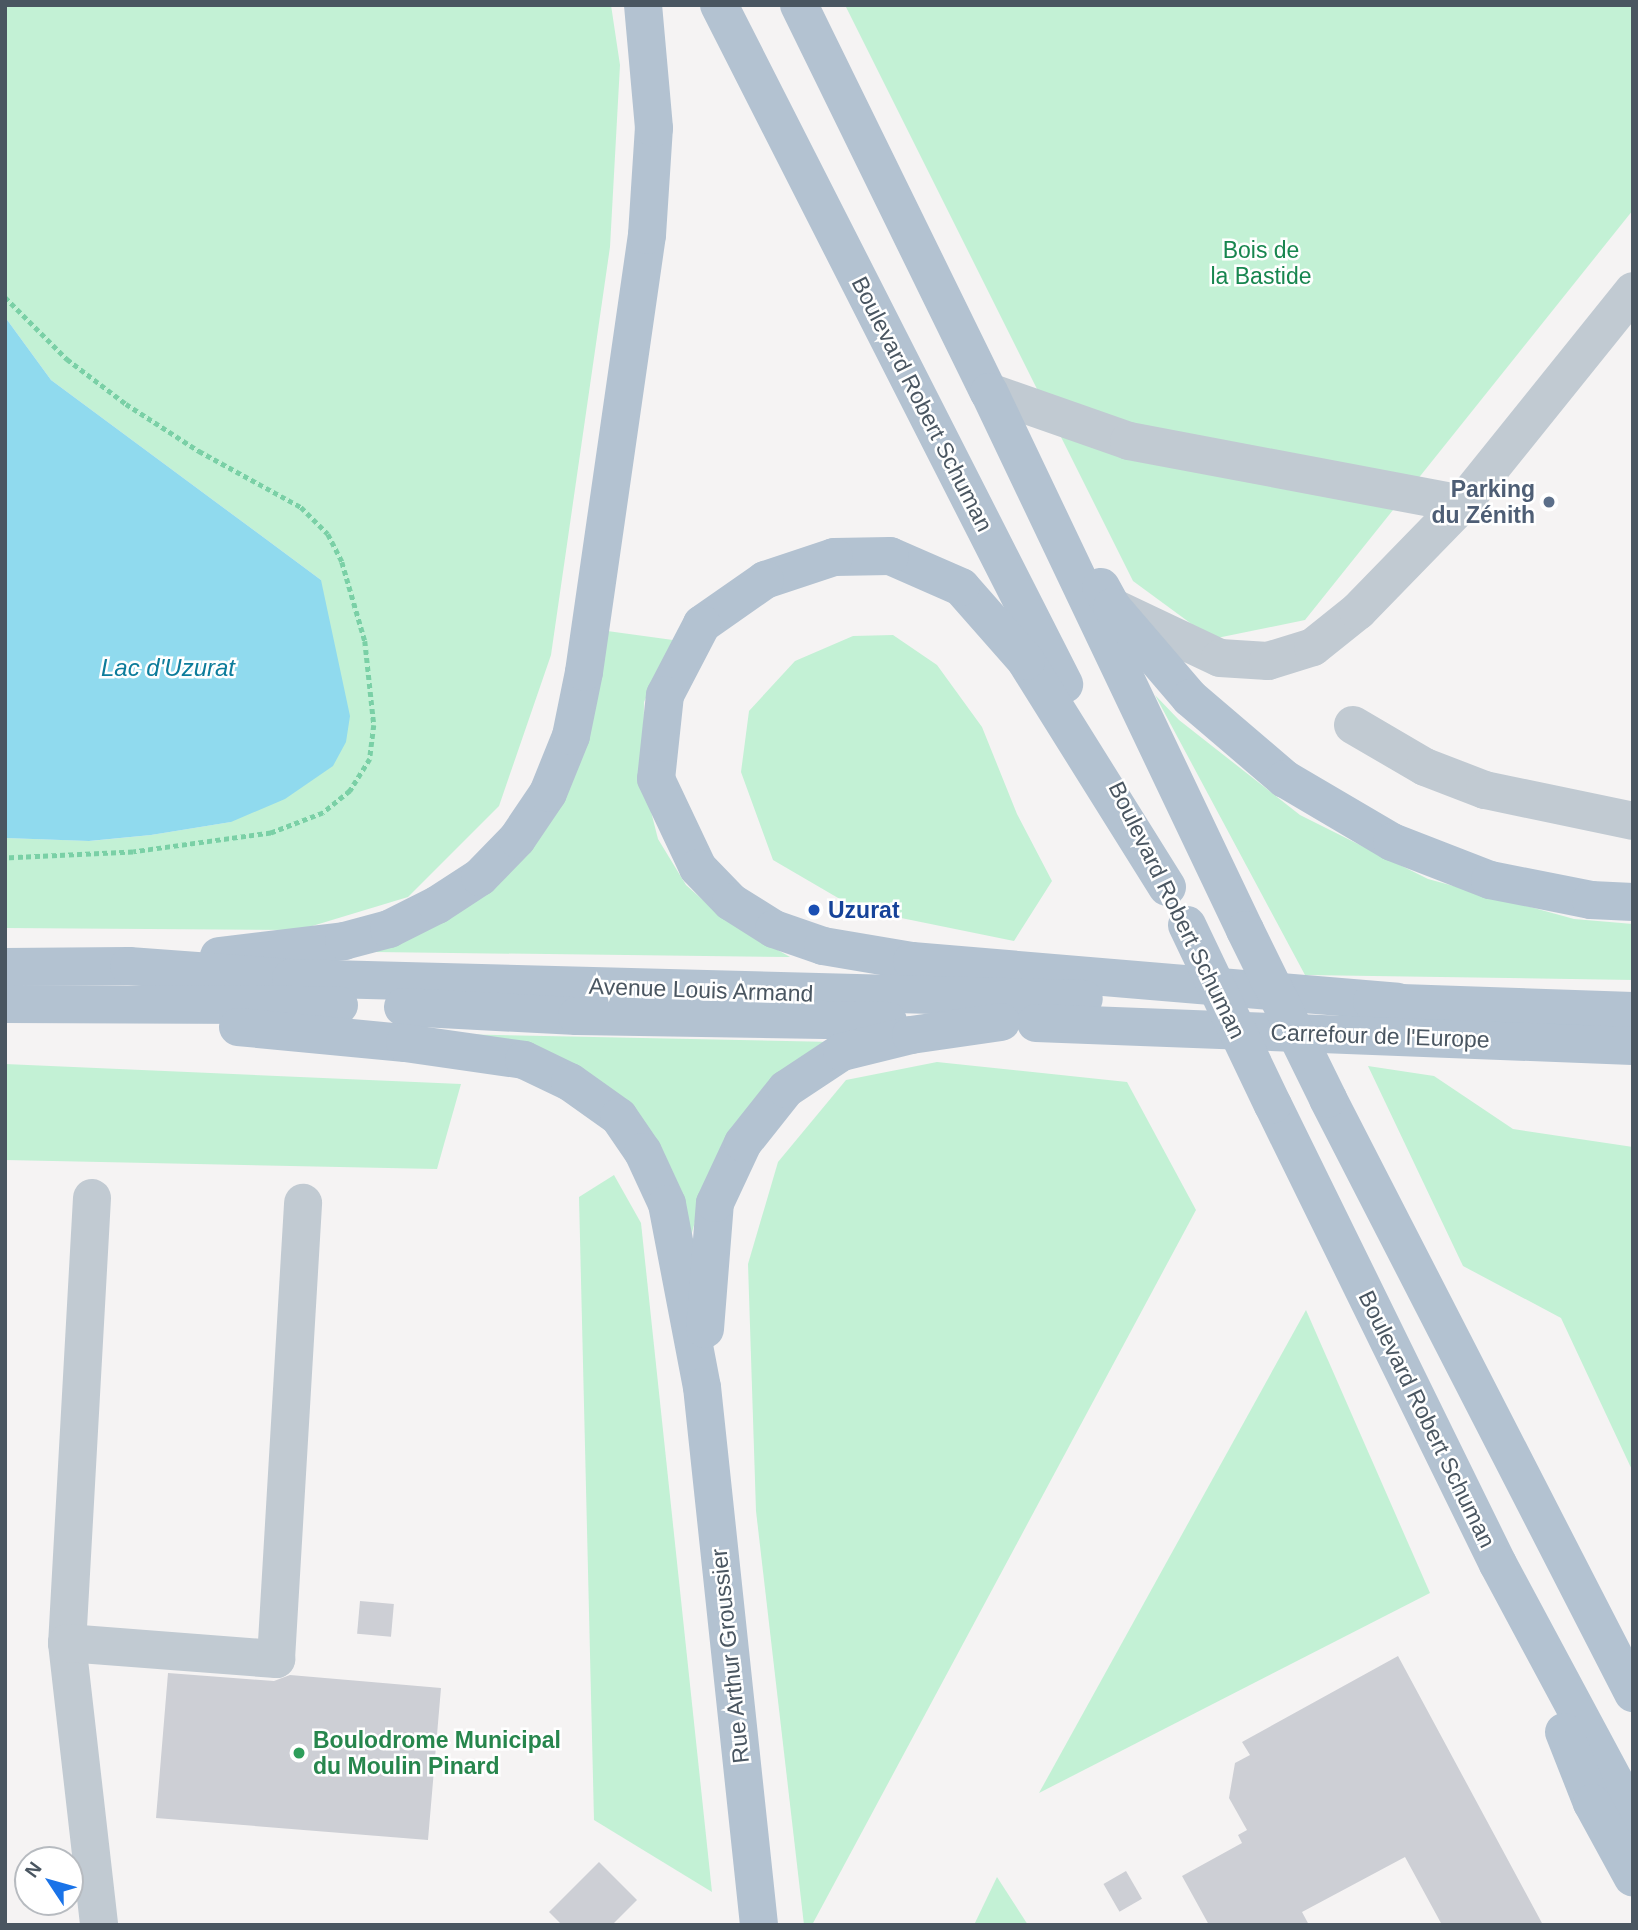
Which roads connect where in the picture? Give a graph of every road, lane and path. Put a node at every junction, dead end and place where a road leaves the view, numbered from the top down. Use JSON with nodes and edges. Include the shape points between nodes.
{"nodes":[{"id":1,"x":643,"y":5,"type":"edge"},
{"id":2,"x":719,"y":5,"type":"edge"},
{"id":3,"x":799,"y":5,"type":"edge"},
{"id":4,"x":1633,"y":291,"type":"edge"},
{"id":5,"x":5,"y":297,"type":"edge"},
{"id":6,"x":989,"y":392,"type":"junction"},
{"id":7,"x":1462,"y":504,"type":"junction"},
{"id":8,"x":1112,"y":607,"type":"junction"},
{"id":9,"x":1353,"y":725,"type":"dead end"},
{"id":10,"x":1633,"y":821,"type":"edge"},
{"id":11,"x":5,"y":858,"type":"edge"},
{"id":12,"x":1167,"y":887,"type":"junction"},
{"id":13,"x":1633,"y":902,"type":"edge"},
{"id":14,"x":129,"y":966,"type":"junction"},
{"id":15,"x":5,"y":967,"type":"edge"},
{"id":16,"x":1397,"y":1002,"type":"junction"},
{"id":17,"x":8,"y":1004,"type":"edge"},
{"id":18,"x":1633,"y":1012,"type":"edge"},
{"id":19,"x":1001,"y":1022,"type":"junction"},
{"id":20,"x":1633,"y":1046,"type":"edge"},
{"id":21,"x":92,"y":1198,"type":"dead end"},
{"id":22,"x":303,"y":1203,"type":"dead end"},
{"id":23,"x":702,"y":1387,"type":"junction"},
{"id":24,"x":1522,"y":1479,"type":"junction"},
{"id":25,"x":1498,"y":1564,"type":"junction"},
{"id":26,"x":1633,"y":1636,"type":"edge"},
{"id":27,"x":67,"y":1643,"type":"junction"},
{"id":28,"x":1633,"y":1693,"type":"edge"},
{"id":29,"x":1633,"y":1816,"type":"edge"},
{"id":30,"x":1633,"y":1878,"type":"edge"},
{"id":31,"x":99,"y":1925,"type":"edge"},
{"id":32,"x":759,"y":1925,"type":"edge"}],
"edges":[{"from":1,"to":14,"type":"main road","via":[[654,128],[648,235],[584,672],[571,736],[548,793],[517,839],[480,877],[389,929],[344,941]]},
{"from":2,"to":12,"type":"main road","name":"Boulevard Robert Schuman"},
{"from":3,"to":6,"type":"main road"},
{"from":4,"to":7,"type":"lane"},
{"from":5,"to":11,"type":"path","via":[[67,359],[126,404],[301,507],[328,534],[342,562],[365,641],[374,725],[370,759],[349,791],[323,813],[271,834],[133,852]]},
{"from":6,"to":7,"type":"lane","via":[[1129,441]]},
{"from":6,"to":8,"type":"main road"},
{"from":6,"to":24,"type":"main road","bridge":true,"via":[[1328,1100]]},
{"from":7,"to":8,"type":"lane","via":[[1358,611],[1313,647],[1268,661],[1220,658]]},
{"from":8,"to":13,"type":"main road","via":[[1190,698],[1285,779],[1392,842],[1490,880],[1591,900]]},
{"from":9,"to":10,"type":"lane","via":[[1425,766],[1485,790]]},
{"from":12,"to":16,"type":"main road","via":[[1026,661],[961,587],[890,556],[834,557],[765,580],[702,624],[665,695],[656,779],[698,868],[731,902],[774,929],[822,946],[912,961]]},
{"from":12,"to":25,"type":"main road","name":"Boulevard Robert Schuman","bridge":true},
{"from":14,"to":15,"type":"main road","name":"Avenue Louis Armand"},
{"from":14,"to":16,"type":"main road","name":"Avenue Louis Armand","via":[[305,978],[922,996]]},
{"from":16,"to":18,"type":"main road","name":"Carrefour de l'Europe"},
{"from":17,"to":19,"type":"main road","name":"Avenue Louis Armand","via":[[372,1005],[577,1016]]},
{"from":17,"to":23,"type":"main road","via":[[405,1043],[524,1060],[570,1082],[619,1117],[643,1152],[667,1204]]},
{"from":19,"to":20,"type":"main road","name":"Carrefour de l'Europe"},
{"from":19,"to":23,"type":"main road","via":[[911,1035],[842,1052],[786,1089],[743,1143],[715,1203]]},
{"from":21,"to":27,"type":"lane"},
{"from":22,"to":27,"type":"lane","via":[[276,1659]]},
{"from":23,"to":32,"type":"main road","name":"Rue Arthur Groussier"},
{"from":24,"to":26,"type":"main road"},
{"from":24,"to":28,"type":"main road"},
{"from":25,"to":29,"type":"main road","name":"Boulevard Robert Schuman"},
{"from":25,"to":30,"type":"main road","via":[[1592,1803]]},
{"from":27,"to":31,"type":"lane"}]}
